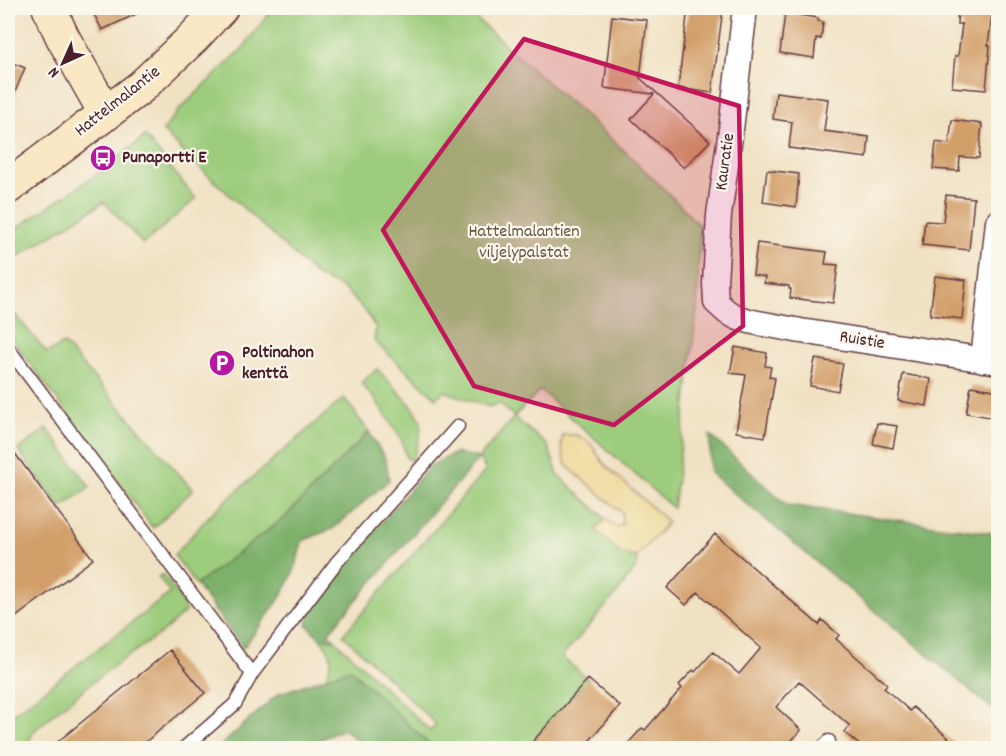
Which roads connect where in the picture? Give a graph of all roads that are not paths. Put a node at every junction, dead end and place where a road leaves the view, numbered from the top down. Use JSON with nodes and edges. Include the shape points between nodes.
{"nodes":[{"id":1,"x":49,"y":8,"type":"edge"},
{"id":2,"x":221,"y":8,"type":"edge"},
{"id":3,"x":745,"y":8,"type":"edge"},
{"id":4,"x":106,"y":114,"type":"junction"},
{"id":5,"x":8,"y":187,"type":"edge"},
{"id":6,"x":999,"y":222,"type":"edge"},
{"id":7,"x":727,"y":312,"type":"joint"},
{"id":8,"x":8,"y":348,"type":"edge"},
{"id":9,"x":991,"y":361,"type":"edge"},
{"id":10,"x":458,"y":426,"type":"dead end"},
{"id":11,"x":252,"y":674,"type":"junction"},
{"id":12,"x":184,"y":748,"type":"edge"}],
"edges":[{"from":1,"to":4,"type":"main road"},
{"from":2,"to":4,"type":"main road","name":"Hattelmalantie","via":[[141,87]]},
{"from":3,"to":7,"type":"street","name":"Kauratie","via":[[719,215],[716,302]]},
{"from":4,"to":5,"type":"main road","name":"Hattelmalantie"},
{"from":6,"to":9,"type":"street"},
{"from":7,"to":9,"type":"street","name":"Ruistie","via":[[753,322]]},
{"from":8,"to":11,"type":"lane"},
{"from":10,"to":11,"type":"lane","via":[[336,562]]},
{"from":11,"to":12,"type":"lane","via":[[235,704]]}]}
